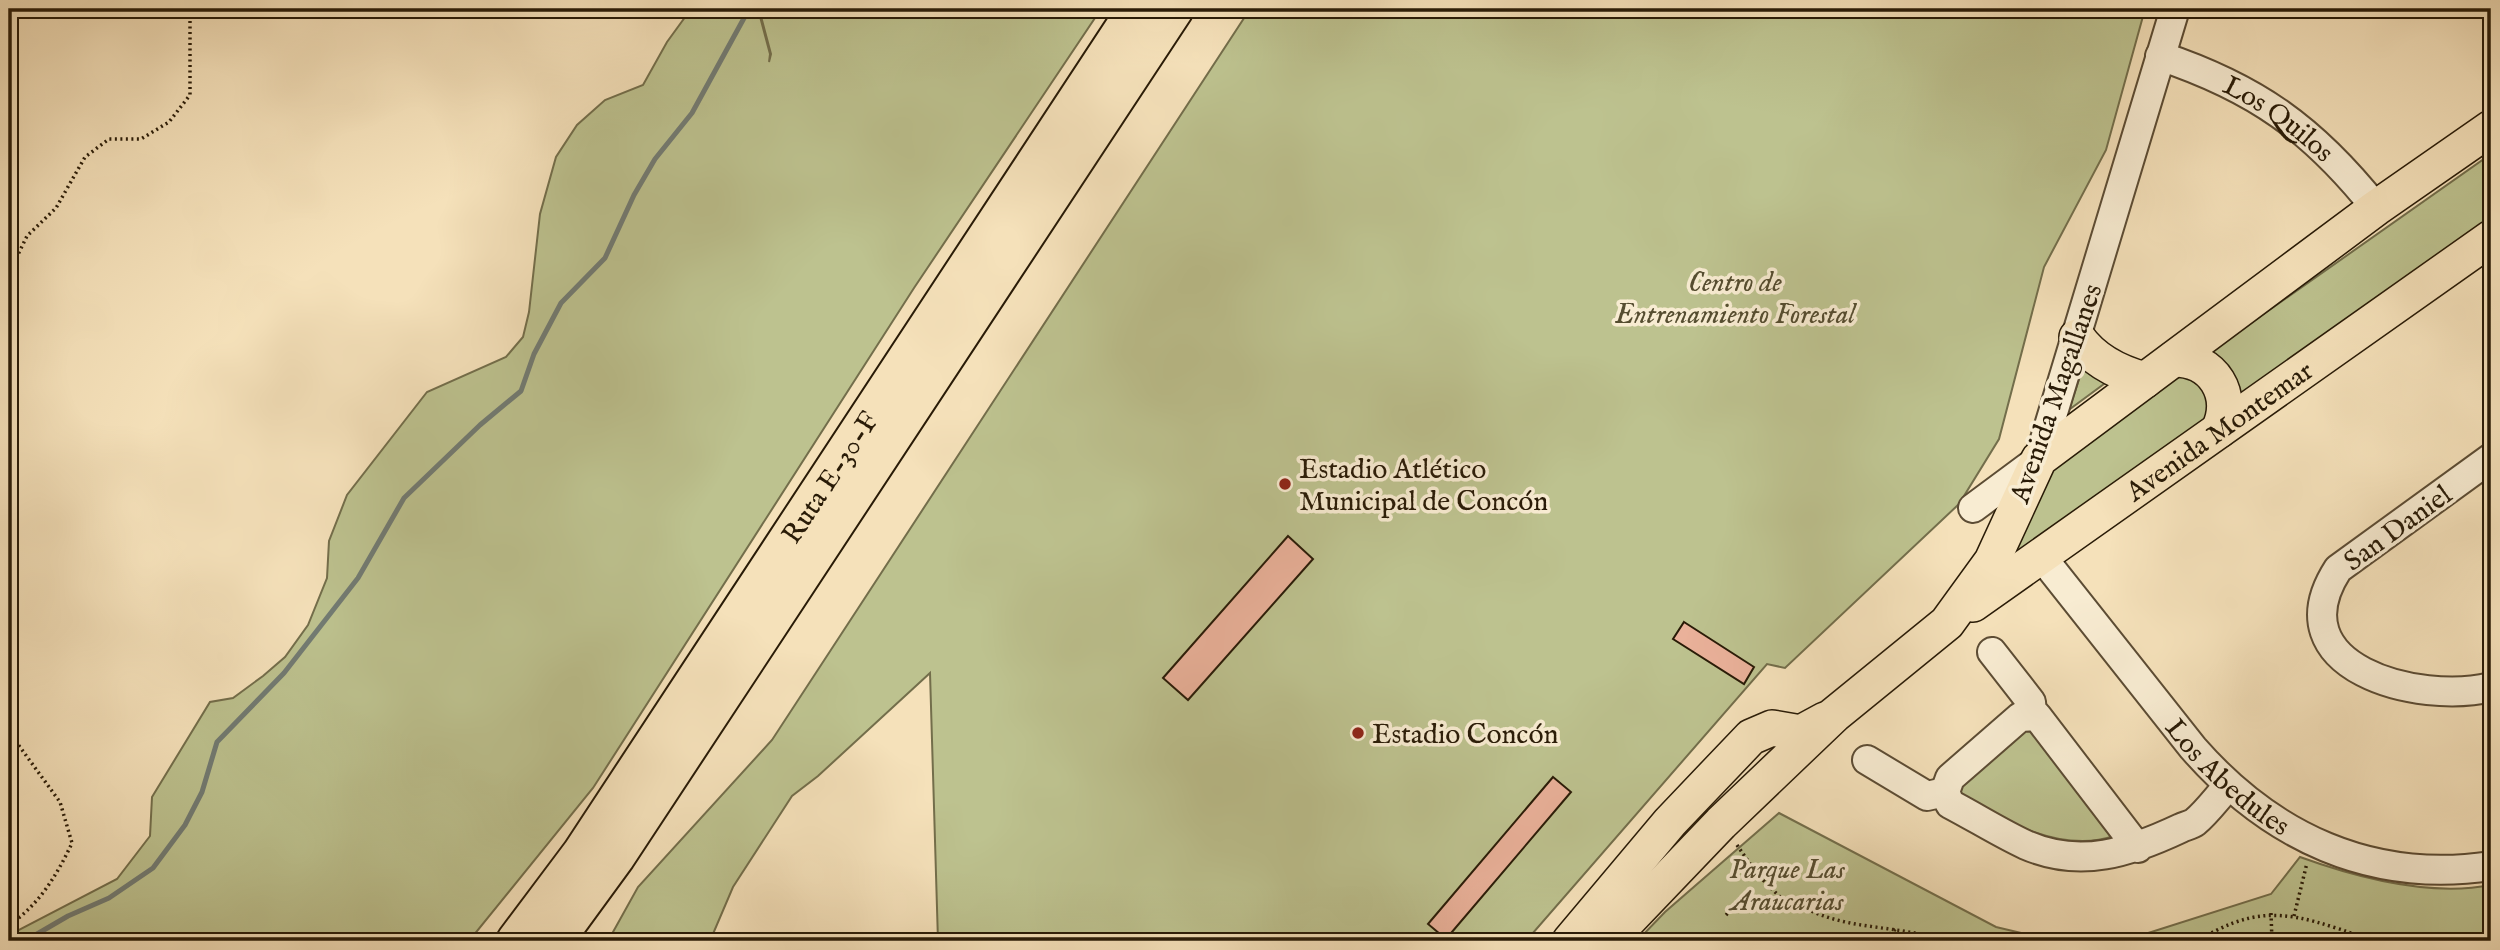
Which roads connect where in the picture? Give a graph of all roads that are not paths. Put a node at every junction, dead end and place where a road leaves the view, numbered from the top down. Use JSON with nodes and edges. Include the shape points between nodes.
{"nodes":[{"id":1,"x":1137,"y":9,"type":"edge"},
{"id":2,"x":1174,"y":9,"type":"edge"},
{"id":3,"x":2175,"y":9,"type":"edge"},
{"id":4,"x":2160,"y":56,"type":"junction"},
{"id":5,"x":2491,"y":128,"type":"edge"},
{"id":6,"x":2376,"y":208,"type":"junction"},
{"id":7,"x":2491,"y":238,"type":"edge"},
{"id":8,"x":2077,"y":337,"type":"junction"},
{"id":9,"x":2174,"y":359,"type":"junction"},
{"id":10,"x":2144,"y":380,"type":"junction"},
{"id":11,"x":2219,"y":430,"type":"junction"},
{"id":12,"x":2039,"y":458,"type":"junction"},
{"id":13,"x":2491,"y":458,"type":"edge"},
{"id":14,"x":1973,"y":508,"type":"dead end"},
{"id":15,"x":2041,"y":556,"type":"junction"},
{"id":16,"x":1947,"y":623,"type":"junction"},
{"id":17,"x":1993,"y":652,"type":"dead end"},
{"id":18,"x":2491,"y":687,"type":"edge"},
{"id":19,"x":2032,"y":714,"type":"junction"},
{"id":20,"x":1834,"y":715,"type":"junction"},
{"id":21,"x":1742,"y":746,"type":"junction"},
{"id":22,"x":1867,"y":760,"type":"dead end"},
{"id":23,"x":2224,"y":782,"type":"junction"},
{"id":24,"x":1757,"y":789,"type":"junction"},
{"id":25,"x":1945,"y":792,"type":"junction"},
{"id":26,"x":2138,"y":848,"type":"junction"},
{"id":27,"x":2491,"y":866,"type":"edge"},
{"id":28,"x":516,"y":941,"type":"edge"},
{"id":29,"x":554,"y":941,"type":"edge"},
{"id":30,"x":1570,"y":941,"type":"edge"},
{"id":31,"x":1608,"y":941,"type":"edge"}],
"edges":[{"from":1,"to":28,"type":"highway","name":"Ruta E-30-F","via":[[582,853]]},
{"from":2,"to":29,"type":"highway","name":"Ruta E-30-F","via":[[616,856]]},
{"from":3,"to":4,"type":"street","name":"Avenida Magallanes"},
{"from":4,"to":6,"type":"street","name":"Los Quilos","via":[[2250,93],[2279,112],[2316,139]]},
{"from":4,"to":8,"type":"street","name":"Avenida Magallanes"},
{"from":5,"to":6,"type":"main road"},
{"from":6,"to":9,"type":"main road"},
{"from":7,"to":11,"type":"main road","name":"Avenida Montemar"},
{"from":8,"to":10,"type":"main road","via":[[2084,348],[2111,367]]},
{"from":8,"to":12,"type":"street","name":"Avenida Magallanes"},
{"from":9,"to":10,"type":"main road"},
{"from":9,"to":11,"type":"main road","via":[[2198,363],[2218,381],[2225,401]]},
{"from":10,"to":12,"type":"main road"},
{"from":11,"to":15,"type":"main road","name":"Avenida Montemar"},
{"from":12,"to":14,"type":"street"},
{"from":12,"to":16,"type":"main road","name":"Avenida Magallanes","via":[[1992,561]]},
{"from":13,"to":18,"type":"street","name":"San Daniel","via":[[2338,569],[2323,606],[2329,642],[2340,656],[2372,676],[2428,692]]},
{"from":15,"to":16,"type":"main road","name":"Avenida Montemar"},
{"from":15,"to":23,"type":"street","name":"Los Abedules"},
{"from":16,"to":20,"type":"main road","name":"Avenida Magallanes"},
{"from":17,"to":19,"type":"street","via":[[2031,702]]},
{"from":19,"to":25,"type":"street","via":[[2020,717],[1950,778]]},
{"from":19,"to":26,"type":"street","via":[[2042,719]]},
{"from":20,"to":21,"type":"main road","name":"Avenida Magallanes","via":[[1801,733],[1763,729]]},
{"from":20,"to":24,"type":"main road","name":"Avenida Magallanes"},
{"from":21,"to":24,"type":"main road","via":[[1762,758],[1765,767]]},
{"from":21,"to":30,"type":"main road","name":"Avenida Magallanes","via":[[1670,822]]},
{"from":22,"to":25,"type":"street","via":[[1927,796]]},
{"from":23,"to":26,"type":"street","via":[[2184,816],[2182,827]]},
{"from":23,"to":27,"type":"street","name":"Los Abedules","via":[[2268,817],[2312,842],[2390,866],[2445,870]]},
{"from":24,"to":31,"type":"main road","name":"Avenida Magallanes"},
{"from":25,"to":26,"type":"street","via":[[1950,804],[2047,852],[2102,856]]}]}
